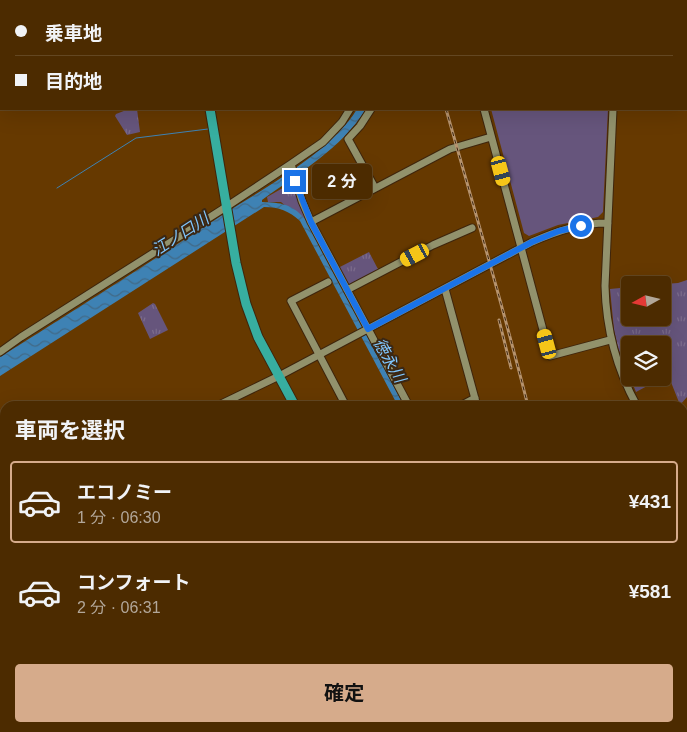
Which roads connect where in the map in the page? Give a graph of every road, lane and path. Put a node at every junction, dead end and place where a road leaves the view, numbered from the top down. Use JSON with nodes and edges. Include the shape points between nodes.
{"nodes":[{"id":1,"x":210,"y":110,"type":"edge"},
{"id":2,"x":349,"y":110,"type":"edge"},
{"id":3,"x":370,"y":110,"type":"edge"},
{"id":4,"x":484,"y":110,"type":"edge"},
{"id":5,"x":613,"y":110,"type":"edge"},
{"id":6,"x":491,"y":137,"type":"junction"},
{"id":7,"x":291,"y":164,"type":"junction"},
{"id":8,"x":375,"y":188,"type":"junction"},
{"id":9,"x":227,"y":210,"type":"junction"},
{"id":10,"x":311,"y":222,"type":"junction"},
{"id":11,"x":608,"y":223,"type":"junction"},
{"id":12,"x":472,"y":228,"type":"dead end"},
{"id":13,"x":521,"y":247,"type":"junction"},
{"id":14,"x":328,"y":282,"type":"dead end"},
{"id":15,"x":445,"y":289,"type":"junction"},
{"id":16,"x":347,"y":290,"type":"junction"},
{"id":17,"x":368,"y":329,"type":"junction"},
{"id":18,"x":610,"y":340,"type":"junction"},
{"id":19,"x":0,"y":352,"type":"edge"},
{"id":20,"x":318,"y":354,"type":"junction"},
{"id":21,"x":279,"y":376,"type":"junction"},
{"id":22,"x":475,"y":398,"type":"junction"},
{"id":23,"x":227,"y":401,"type":"edge"},
{"id":24,"x":293,"y":401,"type":"edge"},
{"id":25,"x":343,"y":401,"type":"edge"},
{"id":26,"x":406,"y":401,"type":"edge"},
{"id":27,"x":469,"y":401,"type":"edge"},
{"id":28,"x":476,"y":401,"type":"edge"},
{"id":29,"x":634,"y":401,"type":"edge"}],
"edges":[{"from":1,"to":9,"type":"highway"},
{"from":2,"to":7,"type":"street","via":[[323,142]]},
{"from":3,"to":8,"type":"street","via":[[348,139]]},
{"from":4,"to":6,"type":"street"},
{"from":5,"to":11,"type":"street"},
{"from":6,"to":8,"type":"street","via":[[450,149]]},
{"from":6,"to":13,"type":"street"},
{"from":7,"to":9,"type":"street"},
{"from":7,"to":10,"type":"street"},
{"from":8,"to":10,"type":"street"},
{"from":9,"to":19,"type":"street","via":[[124,271]]},
{"from":9,"to":21,"type":"highway","via":[[238,272],[254,327]]},
{"from":10,"to":16,"type":"street"},
{"from":11,"to":13,"type":"street","via":[[565,229]]},
{"from":11,"to":18,"type":"street","via":[[605,309]]},
{"from":12,"to":16,"type":"street"},
{"from":13,"to":15,"type":"street"},
{"from":13,"to":18,"type":"street","via":[[550,356]]},
{"from":14,"to":20,"type":"street","via":[[291,302]]},
{"from":15,"to":17,"type":"street"},
{"from":15,"to":22,"type":"street"},
{"from":16,"to":17,"type":"street"},
{"from":17,"to":20,"type":"street"},
{"from":17,"to":26,"type":"street"},
{"from":18,"to":29,"type":"street","via":[[626,388]]},
{"from":20,"to":21,"type":"street"},
{"from":20,"to":25,"type":"street"},
{"from":21,"to":23,"type":"street"},
{"from":21,"to":24,"type":"highway"},
{"from":22,"to":27,"type":"street"},
{"from":22,"to":28,"type":"street"}]}
